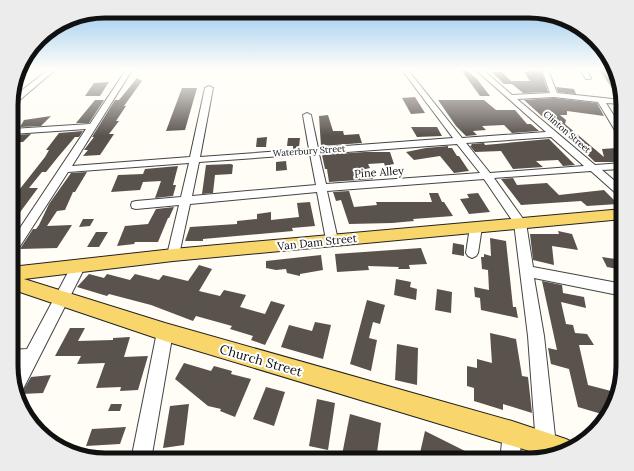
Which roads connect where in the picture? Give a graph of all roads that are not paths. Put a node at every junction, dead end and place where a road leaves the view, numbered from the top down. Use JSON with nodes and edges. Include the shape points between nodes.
{"nodes":[{"id":1,"x":114,"y":92,"type":"edge"},
{"id":2,"x":208,"y":92,"type":"edge"},
{"id":3,"x":422,"y":92,"type":"edge"},
{"id":4,"x":505,"y":92,"type":"edge"},
{"id":5,"x":553,"y":92,"type":"edge"},
{"id":6,"x":554,"y":95,"type":"junction"},
{"id":7,"x":511,"y":97,"type":"junction"},
{"id":8,"x":601,"y":100,"type":"junction"},
{"id":9,"x":616,"y":101,"type":"edge"},
{"id":10,"x":306,"y":115,"type":"dead end"},
{"id":11,"x":616,"y":125,"type":"edge"},
{"id":12,"x":92,"y":126,"type":"junction"},
{"id":13,"x":18,"y":131,"type":"edge"},
{"id":14,"x":553,"y":134,"type":"junction"},
{"id":15,"x":458,"y":140,"type":"junction"},
{"id":16,"x":313,"y":150,"type":"junction"},
{"id":17,"x":195,"y":158,"type":"junction"},
{"id":18,"x":616,"y":166,"type":"edge"},
{"id":19,"x":594,"y":168,"type":"junction"},
{"id":20,"x":66,"y":169,"type":"junction"},
{"id":21,"x":487,"y":176,"type":"junction"},
{"id":22,"x":322,"y":188,"type":"junction"},
{"id":23,"x":616,"y":188,"type":"edge"},
{"id":24,"x":186,"y":201,"type":"junction"},
{"id":25,"x":136,"y":205,"type":"dead end"},
{"id":26,"x":616,"y":215,"type":"edge"},
{"id":27,"x":520,"y":223,"type":"junction"},
{"id":28,"x":476,"y":227,"type":"junction"},
{"id":29,"x":332,"y":240,"type":"junction"},
{"id":30,"x":18,"y":242,"type":"edge"},
{"id":31,"x":472,"y":253,"type":"dead end"},
{"id":32,"x":172,"y":256,"type":"junction"},
{"id":33,"x":78,"y":267,"type":"junction"},
{"id":34,"x":526,"y":270,"type":"junction"},
{"id":35,"x":18,"y":273,"type":"edge"},
{"id":36,"x":18,"y":284,"type":"edge"},
{"id":37,"x":616,"y":289,"type":"edge"},
{"id":38,"x":60,"y":299,"type":"junction"},
{"id":39,"x":165,"y":332,"type":"junction"},
{"id":40,"x":31,"y":356,"type":"junction"},
{"id":41,"x":18,"y":357,"type":"edge"},
{"id":42,"x":19,"y":379,"type":"edge"},
{"id":43,"x":512,"y":433,"type":"junction"},
{"id":44,"x":556,"y":448,"type":"edge"},
{"id":45,"x":142,"y":453,"type":"edge"},
{"id":46,"x":511,"y":453,"type":"edge"}],
"edges":[{"from":1,"to":12,"type":"street"},
{"from":2,"to":17,"type":"street"},
{"from":3,"to":15,"type":"street"},
{"from":4,"to":7,"type":"street","name":"Clinton Street"},
{"from":5,"to":6,"type":"street"},
{"from":6,"to":7,"type":"street"},
{"from":6,"to":8,"type":"street"},
{"from":7,"to":14,"type":"street","name":"Clinton Street"},
{"from":8,"to":9,"type":"street"},
{"from":8,"to":11,"type":"street"},
{"from":10,"to":16,"type":"street"},
{"from":12,"to":13,"type":"street"},
{"from":12,"to":20,"type":"street"},
{"from":14,"to":15,"type":"street","name":"Waterbury Street"},
{"from":14,"to":19,"type":"street","name":"Clinton Street"},
{"from":15,"to":16,"type":"street","name":"Waterbury Street"},
{"from":15,"to":21,"type":"street"},
{"from":16,"to":17,"type":"street","name":"Waterbury Street"},
{"from":16,"to":22,"type":"street"},
{"from":17,"to":20,"type":"street","name":"Waterbury Street"},
{"from":17,"to":24,"type":"street"},
{"from":18,"to":19,"type":"street","name":"Pine Alley"},
{"from":19,"to":21,"type":"street","name":"Pine Alley"},
{"from":19,"to":23,"type":"street","name":"Clinton Street"},
{"from":20,"to":30,"type":"street"},
{"from":21,"to":22,"type":"street","name":"Pine Alley"},
{"from":21,"to":27,"type":"street"},
{"from":22,"to":24,"type":"street","name":"Pine Alley"},
{"from":22,"to":29,"type":"street"},
{"from":24,"to":25,"type":"street","name":"Pine Alley"},
{"from":24,"to":32,"type":"street"},
{"from":26,"to":27,"type":"main road","name":"Van Dam Street"},
{"from":27,"to":28,"type":"main road","name":"Van Dam Street"},
{"from":27,"to":34,"type":"street"},
{"from":28,"to":29,"type":"main road","name":"Van Dam Street"},
{"from":28,"to":31,"type":"street"},
{"from":29,"to":32,"type":"main road","name":"Van Dam Street"},
{"from":32,"to":33,"type":"main road","name":"Van Dam Street"},
{"from":33,"to":35,"type":"main road","name":"Van Dam Street"},
{"from":33,"to":38,"type":"street"},
{"from":34,"to":37,"type":"street"},
{"from":34,"to":44,"type":"street"},
{"from":36,"to":38,"type":"main road","name":"Church Street"},
{"from":38,"to":39,"type":"main road","name":"Church Street"},
{"from":38,"to":40,"type":"street"},
{"from":39,"to":43,"type":"main road","name":"Church Street"},
{"from":39,"to":45,"type":"street"},
{"from":40,"to":41,"type":"street"},
{"from":40,"to":42,"type":"street"},
{"from":43,"to":44,"type":"main road","name":"Church Street"},
{"from":43,"to":46,"type":"street"}]}
